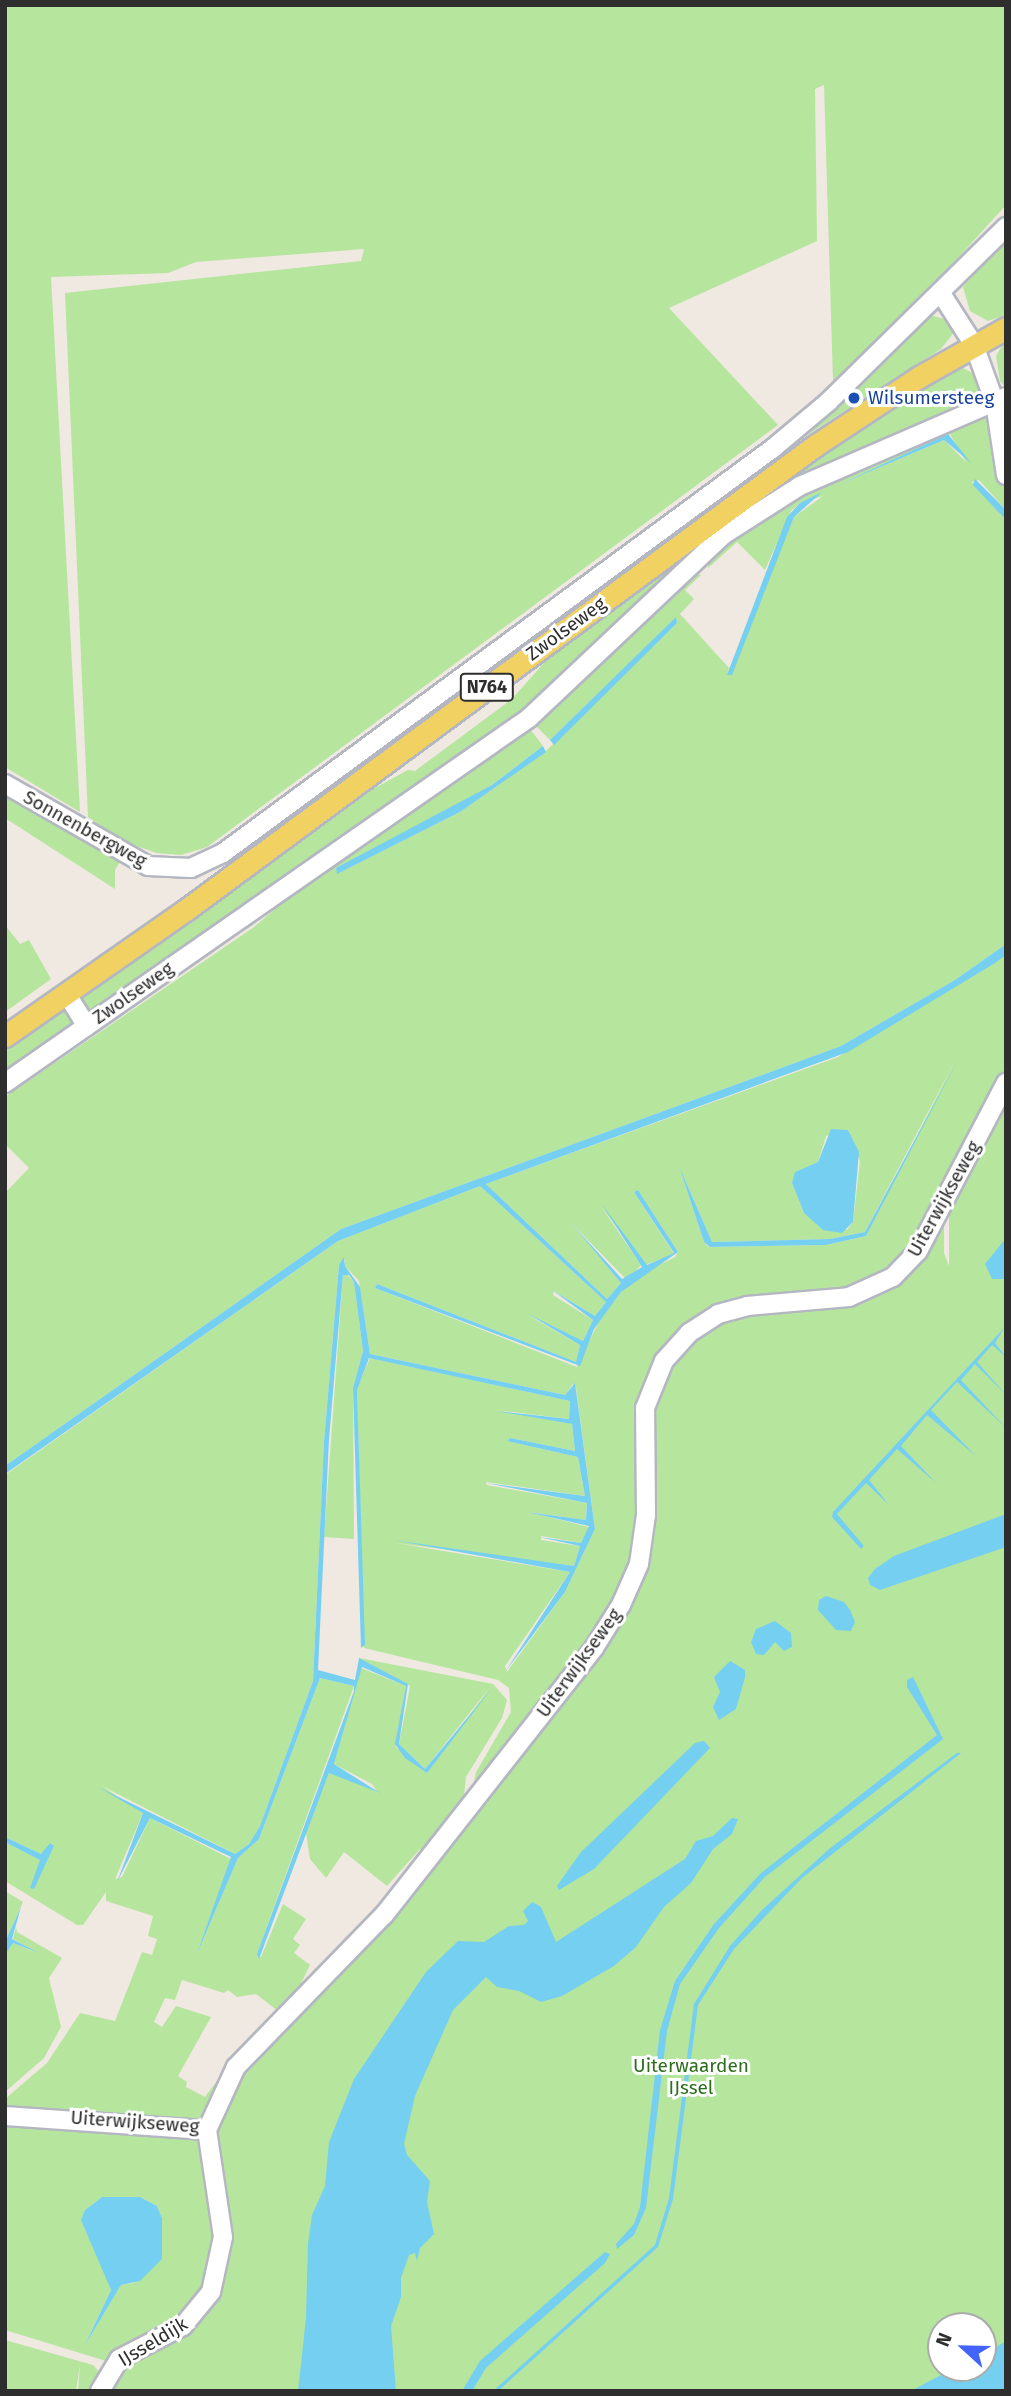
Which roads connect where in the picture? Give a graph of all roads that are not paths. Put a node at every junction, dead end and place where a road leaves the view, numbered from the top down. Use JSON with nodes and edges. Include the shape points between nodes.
{"nodes":[{"id":1,"x":1006,"y":227,"type":"edge"},
{"id":2,"x":942,"y":295,"type":"junction"},
{"id":3,"x":1006,"y":328,"type":"edge"},
{"id":4,"x":974,"y":345,"type":"junction"},
{"id":5,"x":1000,"y":400,"type":"edge"},
{"id":6,"x":1006,"y":475,"type":"edge"},
{"id":7,"x":5,"y":784,"type":"edge"},
{"id":8,"x":208,"y":861,"type":"joint"},
{"id":9,"x":66,"y":993,"type":"junction"},
{"id":10,"x":86,"y":1026,"type":"junction"},
{"id":11,"x":5,"y":1036,"type":"edge"},
{"id":12,"x":5,"y":1083,"type":"edge"},
{"id":13,"x":1006,"y":1083,"type":"edge"},
{"id":14,"x":5,"y":2116,"type":"edge"},
{"id":15,"x":207,"y":2130,"type":"junction"},
{"id":16,"x":100,"y":2391,"type":"edge"}],
"edges":[{"from":1,"to":2,"type":"street","name":"Zwolseweg"},
{"from":2,"to":4,"type":"street"},
{"from":2,"to":8,"type":"street","name":"Zwolseweg","via":[[772,449],[472,674]]},
{"from":3,"to":4,"type":"main road","name":"Zwolseweg","number":"N764"},
{"from":4,"to":5,"type":"street"},
{"from":4,"to":9,"type":"main road","name":"Zwolseweg","number":"N764","via":[[816,445],[187,909]]},
{"from":5,"to":6,"type":"street"},
{"from":5,"to":10,"type":"street","name":"Zwolseweg","via":[[800,486],[723,535],[529,718]]},
{"from":7,"to":8,"type":"street","name":"Sonnenbergweg","via":[[148,866],[166,870]]},
{"from":9,"to":10,"type":"street","name":"Zwolseweg"},
{"from":9,"to":11,"type":"main road","name":"Zwolseweg","number":"N764"},
{"from":10,"to":12,"type":"street","name":"Zwolseweg"},
{"from":13,"to":15,"type":"street","name":"Uiterwijkseweg","via":[[926,1237],[893,1277],[849,1297],[747,1306],[718,1314],[689,1333],[664,1361],[645,1408],[646,1515],[639,1564],[621,1605],[594,1648],[384,1915],[236,2067]]},
{"from":14,"to":15,"type":"street","name":"Uiterwijkseweg"},
{"from":15,"to":16,"type":"street","name":"IJsseldijk","via":[[223,2237],[211,2292],[183,2326],[119,2359]]}]}
